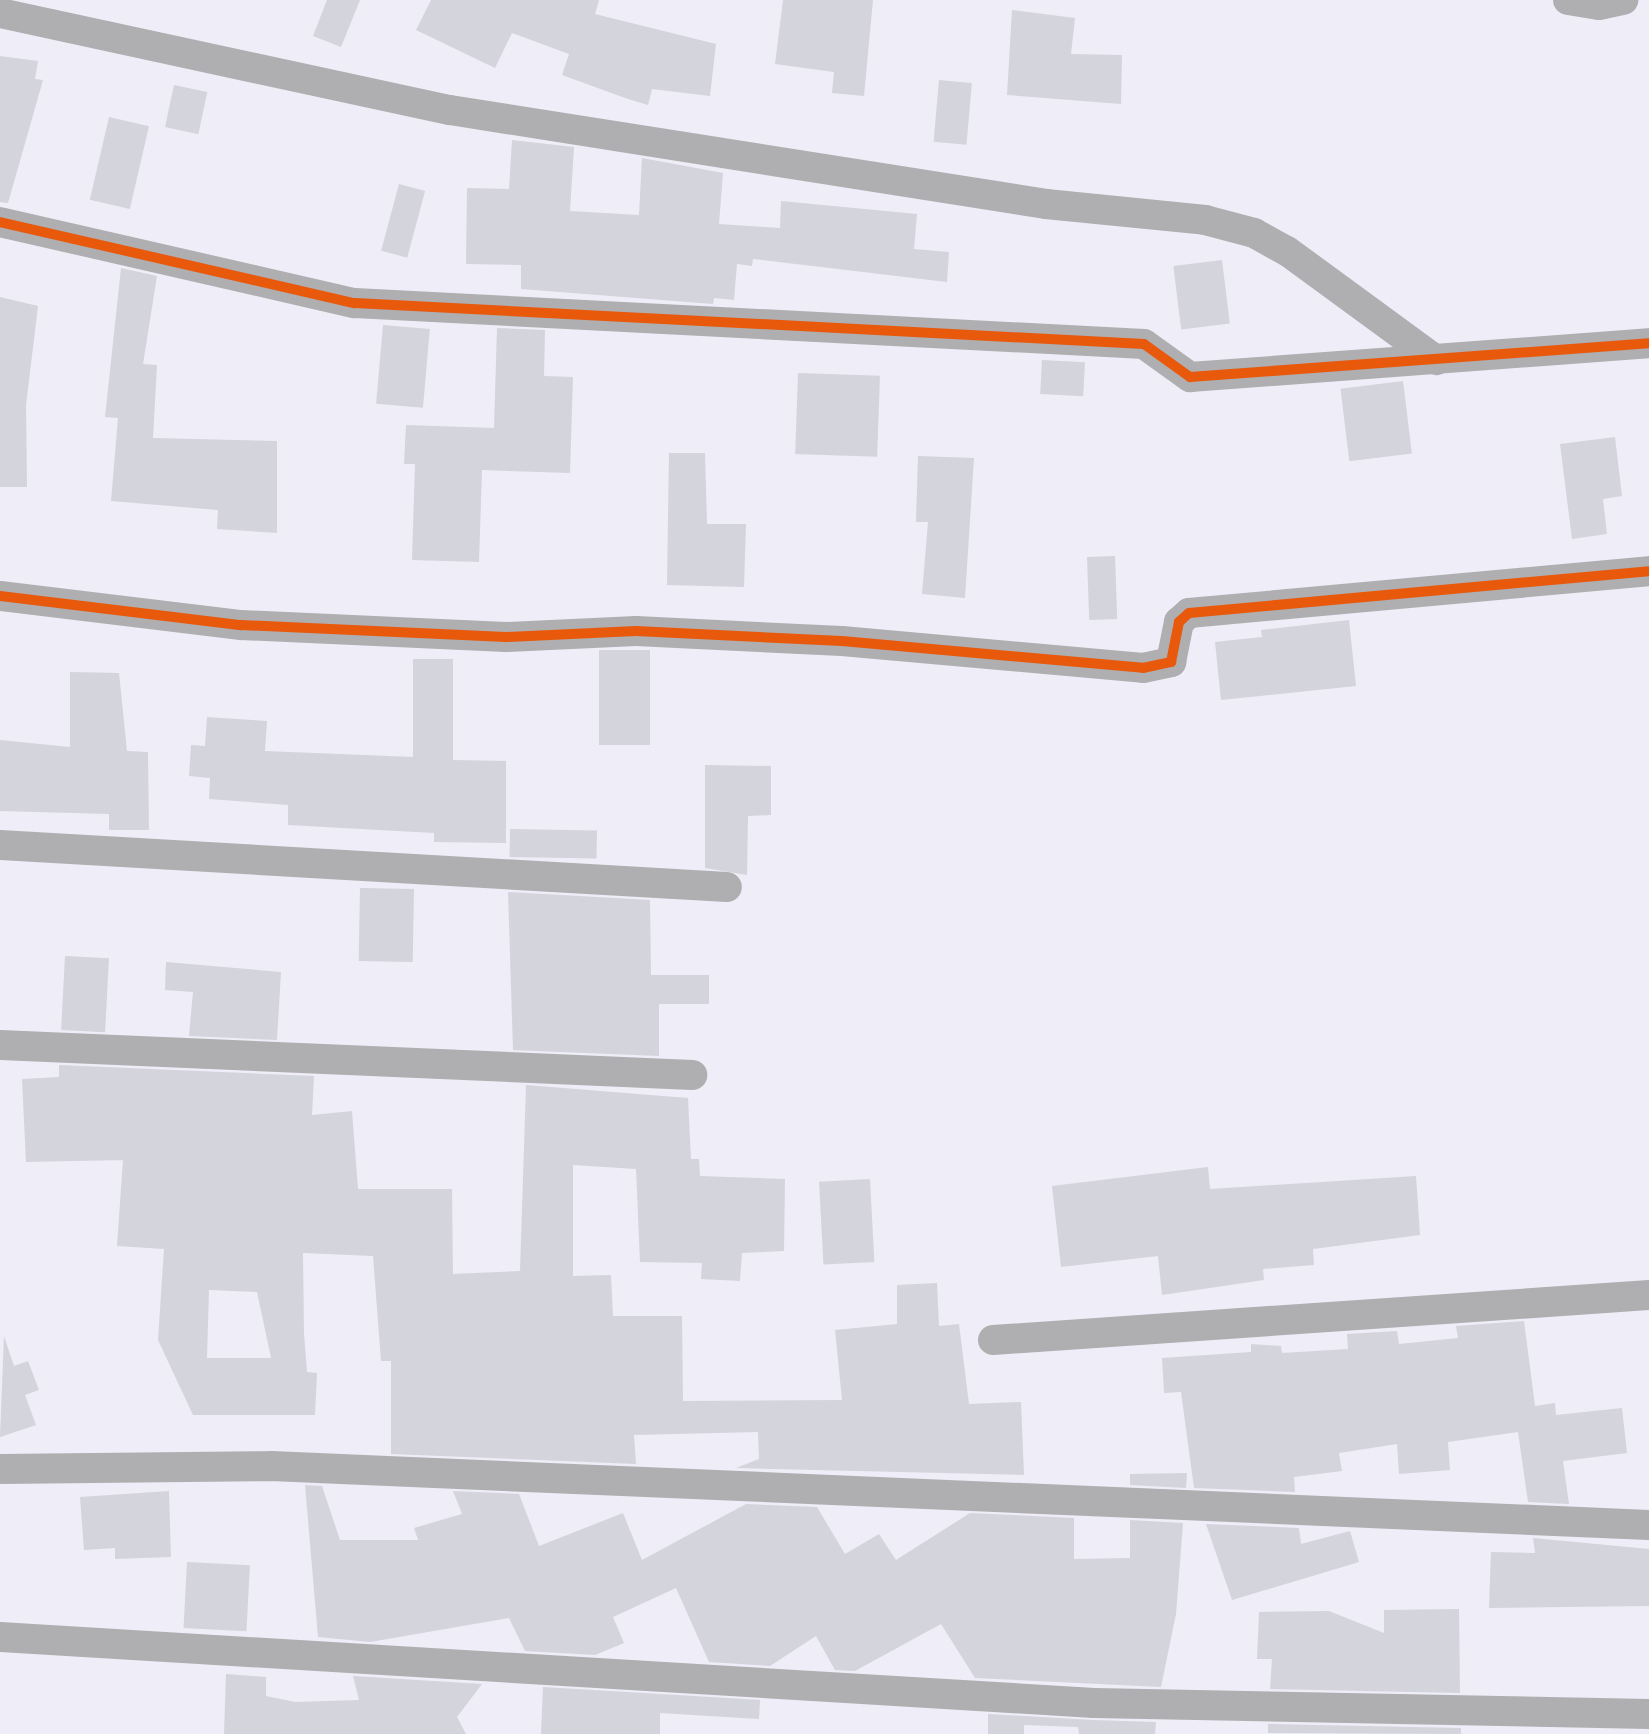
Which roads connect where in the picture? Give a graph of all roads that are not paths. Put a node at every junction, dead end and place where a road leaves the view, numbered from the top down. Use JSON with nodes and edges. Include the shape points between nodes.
{"nodes":[{"id":1,"x":1568,"y":0,"type":"edge"},
{"id":2,"x":1623,"y":0,"type":"edge"},
{"id":3,"x":0,"y":13,"type":"edge"},
{"id":4,"x":0,"y":222,"type":"edge"},
{"id":5,"x":1649,"y":343,"type":"edge"},
{"id":6,"x":1436,"y":360,"type":"junction"},
{"id":7,"x":1649,"y":571,"type":"edge"},
{"id":8,"x":0,"y":596,"type":"edge"},
{"id":9,"x":0,"y":845,"type":"edge"},
{"id":10,"x":727,"y":887,"type":"dead end"},
{"id":11,"x":0,"y":1045,"type":"edge"},
{"id":12,"x":692,"y":1075,"type":"dead end"},
{"id":13,"x":1649,"y":1295,"type":"edge"},
{"id":14,"x":993,"y":1340,"type":"dead end"},
{"id":15,"x":0,"y":1469,"type":"edge"},
{"id":16,"x":1649,"y":1525,"type":"edge"},
{"id":17,"x":0,"y":1637,"type":"edge"},
{"id":18,"x":1649,"y":1714,"type":"edge"}],
"edges":[{"from":1,"to":2,"type":"street","via":[[1599,5]]},
{"from":3,"to":6,"type":"street","via":[[450,110],[1046,204],[1205,220],[1254,233],[1287,251]]},
{"from":4,"to":6,"type":"street","via":[[355,303],[1144,344],[1190,377]]},
{"from":5,"to":6,"type":"street"},
{"from":7,"to":8,"type":"street","via":[[1189,613],[1179,622],[1171,662],[1143,668],[828,640],[636,631],[506,637],[241,625]]},
{"from":9,"to":10,"type":"street"},
{"from":11,"to":12,"type":"street"},
{"from":13,"to":14,"type":"street"},
{"from":15,"to":16,"type":"street","via":[[271,1466]]},
{"from":17,"to":18,"type":"street","via":[[1094,1703]]}]}
